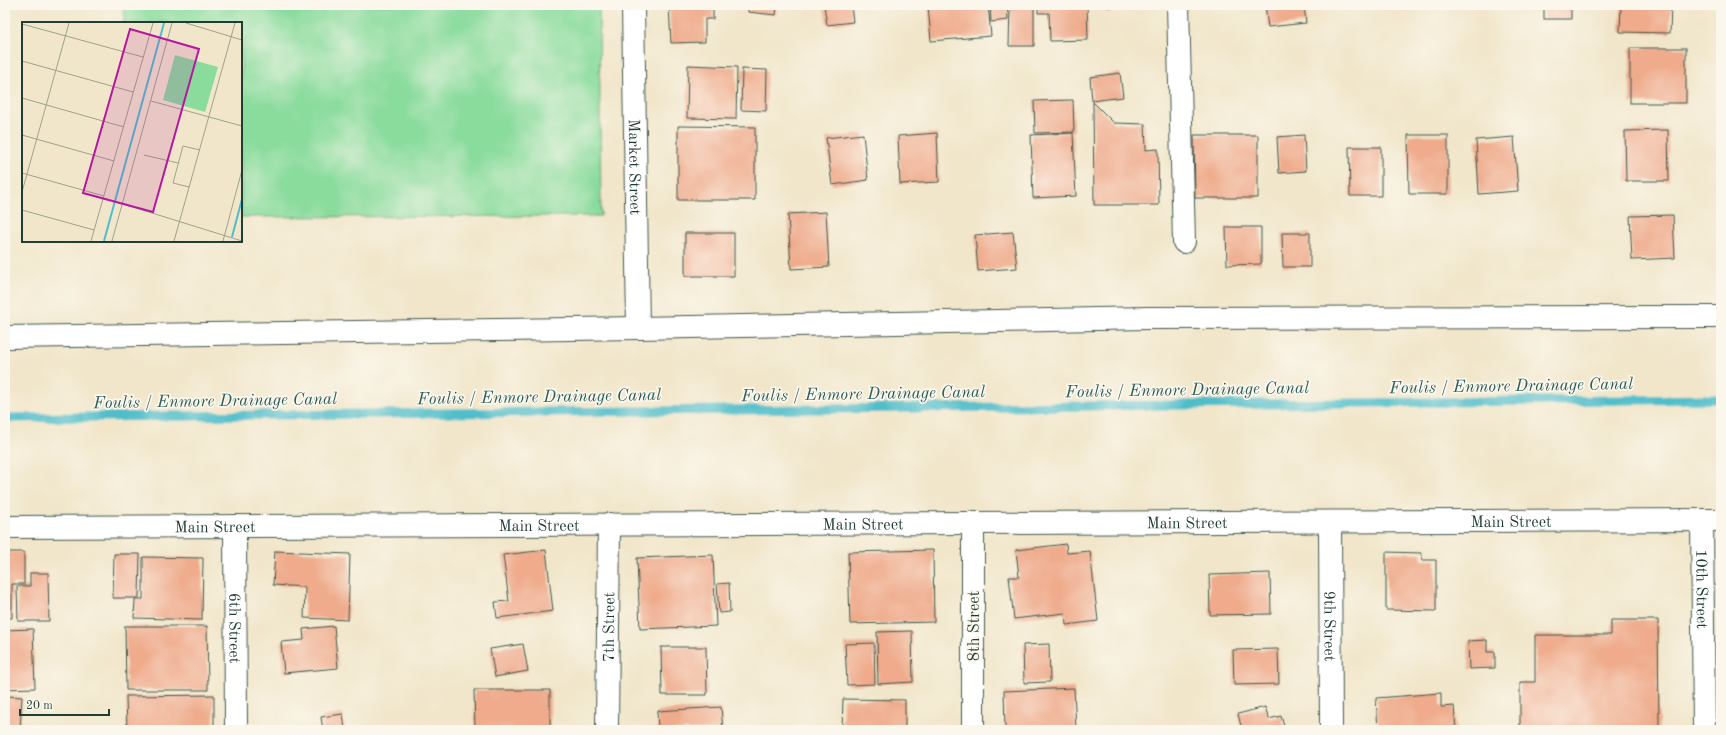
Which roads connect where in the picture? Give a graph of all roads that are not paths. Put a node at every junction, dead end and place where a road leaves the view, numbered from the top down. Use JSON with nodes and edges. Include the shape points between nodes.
{"nodes":[{"id":1,"x":634,"y":5,"type":"edge"},
{"id":2,"x":1178,"y":5,"type":"edge"},
{"id":3,"x":1184,"y":242,"type":"dead end"},
{"id":4,"x":1721,"y":317,"type":"edge"},
{"id":5,"x":638,"y":328,"type":"junction"},
{"id":6,"x":5,"y":337,"type":"edge"},
{"id":7,"x":1712,"y":520,"type":"edge"},
{"id":8,"x":1330,"y":522,"type":"junction"},
{"id":9,"x":973,"y":523,"type":"junction"},
{"id":10,"x":609,"y":524,"type":"junction"},
{"id":11,"x":5,"y":526,"type":"edge"},
{"id":12,"x":235,"y":526,"type":"junction"},
{"id":13,"x":236,"y":730,"type":"edge"},
{"id":14,"x":607,"y":730,"type":"edge"},
{"id":15,"x":973,"y":730,"type":"edge"},
{"id":16,"x":1331,"y":730,"type":"edge"},
{"id":17,"x":1704,"y":730,"type":"edge"}],
"edges":[{"from":1,"to":5,"type":"street","name":"Market Street"},
{"from":2,"to":3,"type":"street"},
{"from":4,"to":5,"type":"street","via":[[1147,318]]},
{"from":5,"to":6,"type":"street"},
{"from":7,"to":8,"type":"street","name":"Main Street"},
{"from":7,"to":17,"type":"street","name":"10th Street"},
{"from":8,"to":9,"type":"street","name":"Main Street"},
{"from":8,"to":16,"type":"street","name":"9th Street"},
{"from":9,"to":10,"type":"street","name":"Main Street"},
{"from":9,"to":15,"type":"street","name":"8th Street"},
{"from":10,"to":12,"type":"street","name":"Main Street"},
{"from":10,"to":14,"type":"street","name":"7th Street"},
{"from":11,"to":12,"type":"street","name":"Main Street"},
{"from":12,"to":13,"type":"street","name":"6th Street"}]}
